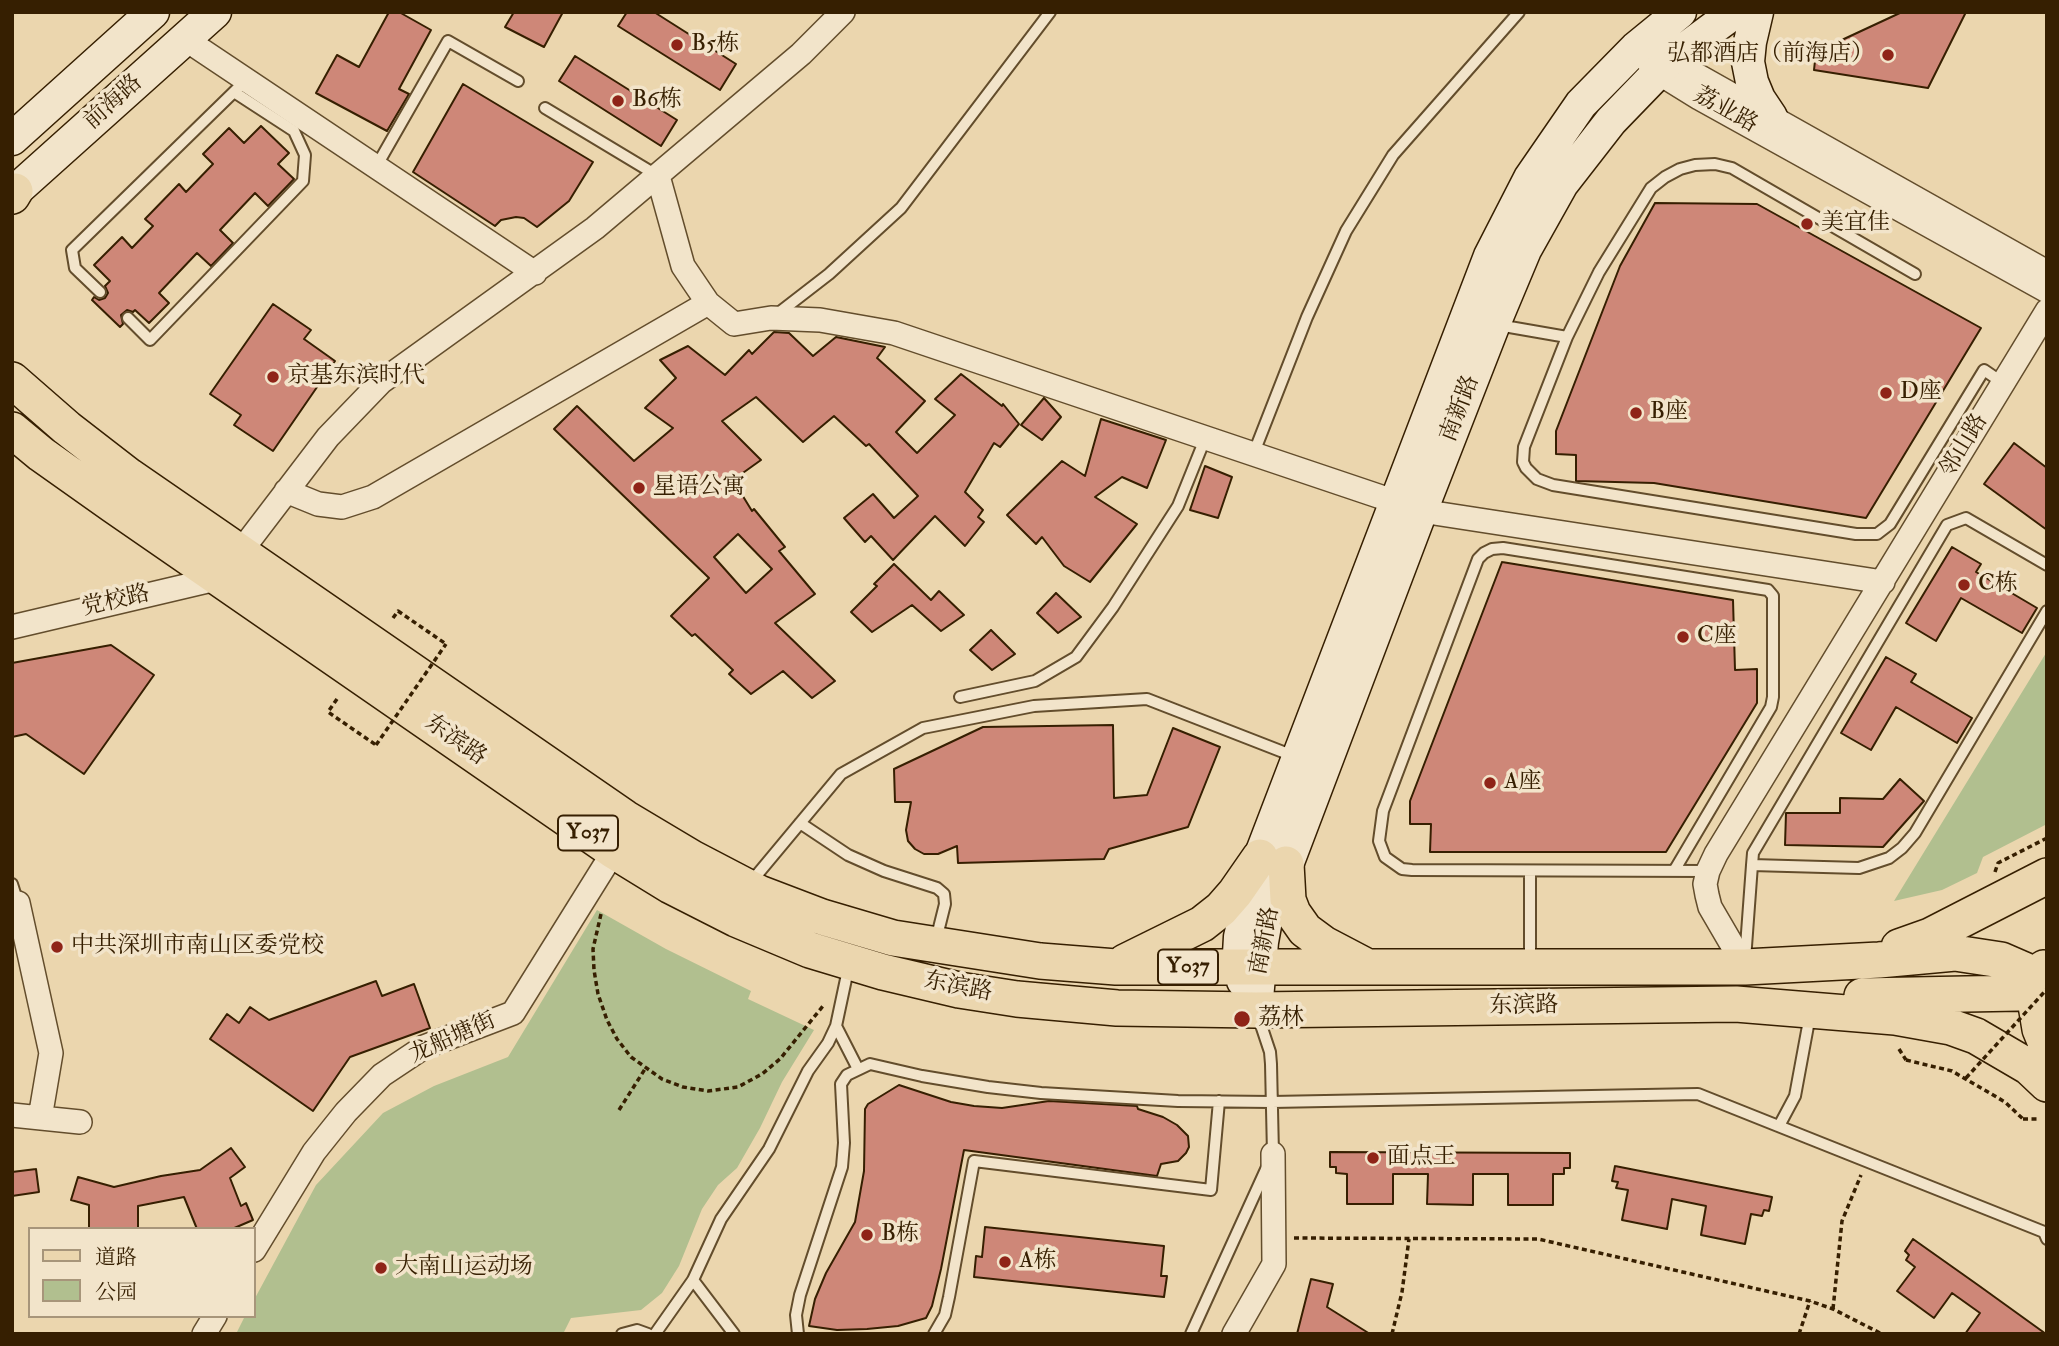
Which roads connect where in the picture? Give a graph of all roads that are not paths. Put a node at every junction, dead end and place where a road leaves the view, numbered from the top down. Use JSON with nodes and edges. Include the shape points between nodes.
{"nodes":[{"id":1,"x":153,"y":12,"type":"edge"},
{"id":2,"x":215,"y":12,"type":"edge"},
{"id":3,"x":843,"y":12,"type":"edge"},
{"id":4,"x":1050,"y":12,"type":"edge"},
{"id":5,"x":1519,"y":12,"type":"edge"},
{"id":6,"x":1680,"y":12,"type":"edge"},
{"id":7,"x":1735,"y":12,"type":"edge"},
{"id":8,"x":1757,"y":12,"type":"edge"},
{"id":9,"x":185,"y":39,"type":"junction"},
{"id":10,"x":1636,"y":47,"type":"junction"},
{"id":11,"x":1664,"y":66,"type":"junction"},
{"id":12,"x":518,"y":81,"type":"dead end"},
{"id":13,"x":239,"y":86,"type":"junction"},
{"id":14,"x":545,"y":108,"type":"dead end"},
{"id":15,"x":1771,"y":117,"type":"junction"},
{"id":16,"x":12,"y":139,"type":"edge"},
{"id":17,"x":376,"y":167,"type":"junction"},
{"id":18,"x":658,"y":176,"type":"junction"},
{"id":19,"x":13,"y":193,"type":"edge"},
{"id":20,"x":2047,"y":272,"type":"edge"},
{"id":21,"x":536,"y":273,"type":"junction"},
{"id":22,"x":1915,"y":274,"type":"dead end"},
{"id":23,"x":2047,"y":291,"type":"edge"},
{"id":24,"x":100,"y":292,"type":"dead end"},
{"id":25,"x":708,"y":303,"type":"junction"},
{"id":26,"x":2047,"y":311,"type":"edge"},
{"id":27,"x":128,"y":318,"type":"dead end"},
{"id":28,"x":771,"y":318,"type":"junction"},
{"id":29,"x":1494,"y":324,"type":"junction"},
{"id":30,"x":1567,"y":337,"type":"junction"},
{"id":31,"x":14,"y":380,"type":"edge"},
{"id":32,"x":2003,"y":383,"type":"junction"},
{"id":33,"x":12,"y":430,"type":"edge"},
{"id":34,"x":1205,"y":439,"type":"junction"},
{"id":35,"x":1253,"y":455,"type":"junction"},
{"id":36,"x":286,"y":491,"type":"junction"},
{"id":37,"x":1408,"y":507,"type":"junction"},
{"id":38,"x":231,"y":565,"type":"junction"},
{"id":39,"x":2047,"y":565,"type":"edge"},
{"id":40,"x":1883,"y":582,"type":"junction"},
{"id":41,"x":2047,"y":611,"type":"edge"},
{"id":42,"x":12,"y":627,"type":"edge"},
{"id":43,"x":961,"y":697,"type":"dead end"},
{"id":44,"x":1298,"y":758,"type":"junction"},
{"id":45,"x":800,"y":823,"type":"junction"},
{"id":46,"x":614,"y":851,"type":"junction"},
{"id":47,"x":1273,"y":861,"type":"junction"},
{"id":48,"x":1752,"y":865,"type":"junction"},
{"id":49,"x":1530,"y":871,"type":"junction"},
{"id":50,"x":1674,"y":871,"type":"junction"},
{"id":51,"x":1708,"y":872,"type":"junction"},
{"id":52,"x":2047,"y":876,"type":"edge"},
{"id":53,"x":747,"y":887,"type":"junction"},
{"id":54,"x":15,"y":894,"type":"edge"},
{"id":55,"x":934,"y":946,"type":"junction"},
{"id":56,"x":850,"y":962,"type":"junction"},
{"id":57,"x":1836,"y":963,"type":"junction"},
{"id":58,"x":1530,"y":966,"type":"junction"},
{"id":59,"x":1116,"y":967,"type":"junction"},
{"id":60,"x":1250,"y":967,"type":"junction"},
{"id":61,"x":1370,"y":967,"type":"junction"},
{"id":62,"x":1745,"y":967,"type":"junction"},
{"id":63,"x":2044,"y":981,"type":"edge"},
{"id":64,"x":1736,"y":1004,"type":"junction"},
{"id":65,"x":1256,"y":1010,"type":"junction"},
{"id":66,"x":1811,"y":1010,"type":"junction"},
{"id":67,"x":836,"y":1026,"type":"junction"},
{"id":68,"x":2047,"y":1046,"type":"edge"},
{"id":69,"x":858,"y":1069,"type":"junction"},
{"id":70,"x":2047,"y":1084,"type":"edge"},
{"id":71,"x":1219,"y":1101,"type":"junction"},
{"id":72,"x":1272,"y":1102,"type":"junction"},
{"id":73,"x":12,"y":1115,"type":"edge"},
{"id":74,"x":40,"y":1118,"type":"junction"},
{"id":75,"x":80,"y":1122,"type":"dead end"},
{"id":76,"x":1779,"y":1125,"type":"junction"},
{"id":77,"x":1273,"y":1154,"type":"junction"},
{"id":78,"x":2047,"y":1238,"type":"edge"},
{"id":79,"x":256,"y":1247,"type":"edge"},
{"id":80,"x":693,"y":1280,"type":"junction"},
{"id":81,"x":214,"y":1318,"type":"edge"},
{"id":82,"x":204,"y":1334,"type":"edge"},
{"id":83,"x":622,"y":1334,"type":"edge"},
{"id":84,"x":648,"y":1334,"type":"edge"},
{"id":85,"x":655,"y":1334,"type":"edge"},
{"id":86,"x":734,"y":1334,"type":"edge"},
{"id":87,"x":798,"y":1334,"type":"edge"},
{"id":88,"x":934,"y":1334,"type":"edge"},
{"id":89,"x":1191,"y":1334,"type":"edge"},
{"id":90,"x":1234,"y":1334,"type":"edge"}],
"edges":[{"from":1,"to":16,"type":"main road","name":"前海路"},
{"from":2,"to":9,"type":"main road","name":"前海路"},
{"from":3,"to":18,"type":"street","via":[[801,54]]},
{"from":4,"to":28,"type":"lane","via":[[901,208],[830,274]]},
{"from":5,"to":35,"type":"lane","via":[[1393,155],[1346,231]]},
{"from":6,"to":10,"type":"main road","name":"南新路"},
{"from":7,"to":11,"type":"main road","name":"南新路"},
{"from":8,"to":15,"type":"main road","via":[[1748,62],[1759,99]]},
{"from":9,"to":13,"type":"street"},
{"from":9,"to":19,"type":"main road","name":"前海路"},
{"from":10,"to":11,"type":"street","name":"荔业路"},
{"from":10,"to":37,"type":"main road","name":"南新路","via":[[1581,104],[1512,212],[1470,304]]},
{"from":11,"to":15,"type":"street","name":"荔业路"},
{"from":11,"to":23,"type":"street","name":"荔业路"},
{"from":11,"to":29,"type":"main road","name":"南新路","via":[[1611,121],[1562,184],[1525,250]]},
{"from":12,"to":17,"type":"lane","via":[[448,41]]},
{"from":13,"to":17,"type":"street"},
{"from":13,"to":24,"type":"lane","via":[[72,250],[75,268]]},
{"from":13,"to":27,"type":"lane","via":[[294,131],[305,155],[303,181],[150,340]]},
{"from":14,"to":18,"type":"lane"},
{"from":15,"to":20,"type":"street","name":"荔业路"},
{"from":17,"to":21,"type":"street"},
{"from":18,"to":21,"type":"street"},
{"from":18,"to":25,"type":"street","via":[[683,266]]},
{"from":21,"to":36,"type":"street","via":[[382,382],[328,437]]},
{"from":22,"to":30,"type":"lane","via":[[1748,176],[1715,164],[1695,164],[1651,188]]},
{"from":25,"to":28,"type":"street","via":[[734,324]]},
{"from":25,"to":36,"type":"street","via":[[373,497],[342,507],[318,504]]},
{"from":26,"to":32,"type":"street","name":"邻山路"},
{"from":28,"to":34,"type":"street","via":[[820,320],[894,333]]},
{"from":29,"to":30,"type":"lane"},
{"from":29,"to":37,"type":"main road","name":"南新路"},
{"from":30,"to":32,"type":"lane","via":[[1523,454],[1526,468],[1537,479],[1867,535],[1884,531],[1890,524],[1984,370]]},
{"from":31,"to":38,"type":"main road","name":"东滨路","number":"Y037"},
{"from":32,"to":40,"type":"street","name":"邻山路"},
{"from":33,"to":38,"type":"main road","name":"东滨路","number":"Y037","via":[[103,498]]},
{"from":34,"to":35,"type":"street"},
{"from":34,"to":43,"type":"lane","via":[[1178,506],[1076,657],[1035,681]]},
{"from":35,"to":37,"type":"street"},
{"from":36,"to":38,"type":"street"},
{"from":37,"to":40,"type":"street"},
{"from":37,"to":44,"type":"main road","name":"南新路"},
{"from":37,"to":47,"type":"main road","name":"南新路"},
{"from":38,"to":42,"type":"street","name":"党校路"},
{"from":38,"to":46,"type":"main road","name":"东滨路","number":"Y037"},
{"from":38,"to":53,"type":"main road","name":"东滨路","number":"Y037","via":[[625,818]]},
{"from":39,"to":48,"type":"lane","via":[[1966,518],[1947,525],[1753,853]]},
{"from":40,"to":51,"type":"street","name":"邻山路"},
{"from":41,"to":48,"type":"lane","via":[[1902,848],[1889,858],[1859,868]]},
{"from":44,"to":45,"type":"lane","via":[[1147,699],[1034,706],[923,729],[841,774]]},
{"from":44,"to":47,"type":"main road","name":"南新路"},
{"from":45,"to":53,"type":"lane"},
{"from":45,"to":55,"type":"lane","via":[[848,855],[944,894]]},
{"from":46,"to":56,"type":"main road","name":"东滨路","number":"Y037","via":[[736,919]]},
{"from":46,"to":79,"type":"street","name":"龙船塘街","via":[[513,1013],[424,1047],[382,1075],[314,1152]]},
{"from":47,"to":59,"type":"main road","via":[[1202,924]]},
{"from":47,"to":60,"type":"main road","name":"南新路","via":[[1262,942]]},
{"from":47,"to":61,"type":"main road","via":[[1293,913],[1305,930]]},
{"from":48,"to":62,"type":"lane"},
{"from":49,"to":50,"type":"lane"},
{"from":49,"to":50,"type":"lane","via":[[1402,869],[1385,857],[1379,841],[1383,811],[1478,559],[1492,549],[1768,590],[1773,596],[1771,707]]},
{"from":49,"to":58,"type":"lane"},
{"from":50,"to":51,"type":"lane"},
{"from":51,"to":62,"type":"street","via":[[1705,884],[1710,907]]},
{"from":52,"to":57,"type":"main road","via":[[1930,936]]},
{"from":53,"to":55,"type":"main road","name":"东滨路","number":"Y037","via":[[822,917]]},
{"from":54,"to":74,"type":"street","via":[[51,1053]]},
{"from":55,"to":59,"type":"main road","name":"东滨路","number":"Y037"},
{"from":56,"to":65,"type":"main road","name":"东滨路","number":"Y037","via":[[959,990],[1017,999],[1118,1008]]},
{"from":56,"to":67,"type":"lane"},
{"from":57,"to":62,"type":"main road","name":"东滨路"},
{"from":57,"to":63,"type":"main road","name":"东滨路","via":[[1955,953],[2001,960]]},
{"from":58,"to":61,"type":"main road","name":"东滨路"},
{"from":58,"to":62,"type":"main road","name":"东滨路"},
{"from":59,"to":60,"type":"main road","name":"东滨路","number":"Y037"},
{"from":60,"to":61,"type":"main road","name":"东滨路"},
{"from":60,"to":65,"type":"main road","name":"南新路"},
{"from":63,"to":64,"type":"main road"},
{"from":63,"to":68,"type":"main road","via":[[2037,1017]]},
{"from":64,"to":65,"type":"main road","name":"东滨路"},
{"from":64,"to":66,"type":"main road","name":"东滨路"},
{"from":65,"to":72,"type":"lane","via":[[1269,1052]]},
{"from":66,"to":70,"type":"main road","name":"东滨路","via":[[1951,1027],[2003,1050]]},
{"from":66,"to":76,"type":"lane","via":[[1795,1096]]},
{"from":67,"to":69,"type":"lane"},
{"from":67,"to":80,"type":"lane","via":[[769,1149],[721,1219]]},
{"from":69,"to":71,"type":"lane","via":[[876,1064],[988,1087]]},
{"from":69,"to":87,"type":"lane","via":[[841,1084],[842,1167],[800,1295]]},
{"from":71,"to":72,"type":"lane"},
{"from":71,"to":88,"type":"lane","via":[[1211,1189],[974,1161],[945,1315]]},
{"from":72,"to":76,"type":"lane","via":[[1698,1094]]},
{"from":72,"to":77,"type":"lane"},
{"from":73,"to":74,"type":"street"},
{"from":74,"to":75,"type":"street"},
{"from":76,"to":78,"type":"lane"},
{"from":77,"to":89,"type":"lane"},
{"from":77,"to":90,"type":"street","via":[[1274,1264]]},
{"from":80,"to":85,"type":"lane"},
{"from":80,"to":86,"type":"lane"},
{"from":81,"to":82,"type":"street"},
{"from":83,"to":84,"type":"lane","via":[[637,1330]]}]}
